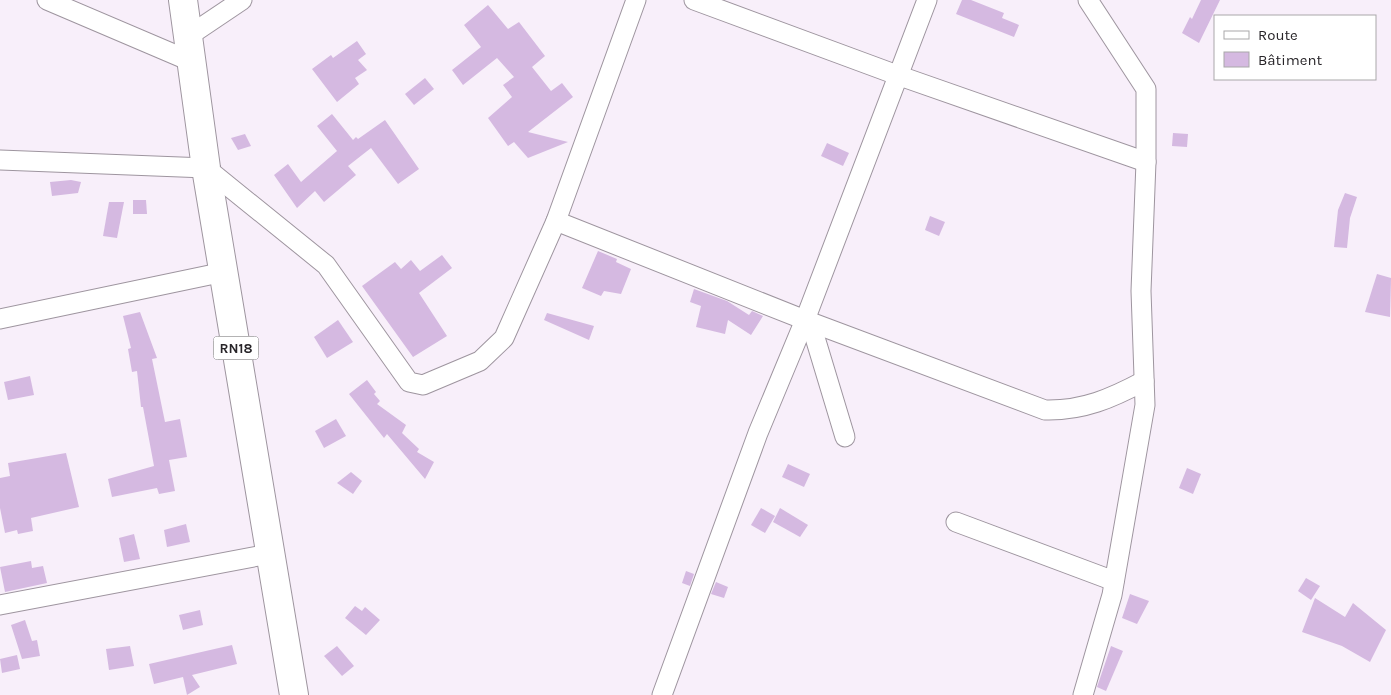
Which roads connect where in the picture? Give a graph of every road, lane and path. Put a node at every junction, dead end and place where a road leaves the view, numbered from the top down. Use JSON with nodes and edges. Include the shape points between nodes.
{"nodes":[{"id":1,"x":47,"y":0,"type":"edge"},
{"id":2,"x":183,"y":0,"type":"edge"},
{"id":3,"x":242,"y":0,"type":"edge"},
{"id":4,"x":636,"y":0,"type":"edge"},
{"id":5,"x":694,"y":0,"type":"edge"},
{"id":6,"x":927,"y":0,"type":"edge"},
{"id":7,"x":1088,"y":0,"type":"edge"},
{"id":8,"x":189,"y":49,"type":"junction"},
{"id":9,"x":897,"y":75,"type":"junction"},
{"id":10,"x":0,"y":160,"type":"edge"},
{"id":11,"x":1146,"y":162,"type":"junction"},
{"id":12,"x":206,"y":168,"type":"junction"},
{"id":13,"x":556,"y":221,"type":"junction"},
{"id":14,"x":224,"y":272,"type":"junction"},
{"id":15,"x":0,"y":320,"type":"edge"},
{"id":16,"x":805,"y":320,"type":"junction"},
{"id":17,"x":1144,"y":382,"type":"junction"},
{"id":18,"x":845,"y":436,"type":"dead end"},
{"id":19,"x":956,"y":522,"type":"dead end"},
{"id":20,"x":269,"y":554,"type":"junction"},
{"id":21,"x":1114,"y":581,"type":"junction"},
{"id":22,"x":0,"y":606,"type":"edge"},
{"id":23,"x":294,"y":695,"type":"edge"},
{"id":24,"x":662,"y":695,"type":"edge"},
{"id":25,"x":1083,"y":695,"type":"edge"}],
"edges":[{"from":1,"to":8,"type":"street"},
{"from":2,"to":8,"type":"main road","number":"RN18"},
{"from":3,"to":8,"type":"street"},
{"from":4,"to":13,"type":"street"},
{"from":5,"to":9,"type":"street"},
{"from":6,"to":9,"type":"street"},
{"from":7,"to":11,"type":"street","via":[[1146,89]]},
{"from":8,"to":12,"type":"main road","number":"RN18"},
{"from":9,"to":11,"type":"street"},
{"from":9,"to":16,"type":"street"},
{"from":10,"to":12,"type":"street"},
{"from":11,"to":17,"type":"street","via":[[1141,291]]},
{"from":12,"to":13,"type":"street","via":[[326,264],[409,382],[416,385],[480,361],[504,338]]},
{"from":12,"to":14,"type":"main road","number":"RN18"},
{"from":13,"to":16,"type":"street"},
{"from":14,"to":15,"type":"street"},
{"from":14,"to":20,"type":"main road","number":"RN18"},
{"from":16,"to":17,"type":"street","via":[[1045,410],[1083,408]]},
{"from":16,"to":18,"type":"street","via":[[813,331]]},
{"from":16,"to":24,"type":"street","via":[[758,433]]},
{"from":17,"to":21,"type":"street","via":[[1145,405]]},
{"from":19,"to":21,"type":"street"},
{"from":20,"to":22,"type":"street"},
{"from":20,"to":23,"type":"main road","number":"RN18"},
{"from":21,"to":25,"type":"street"}]}
